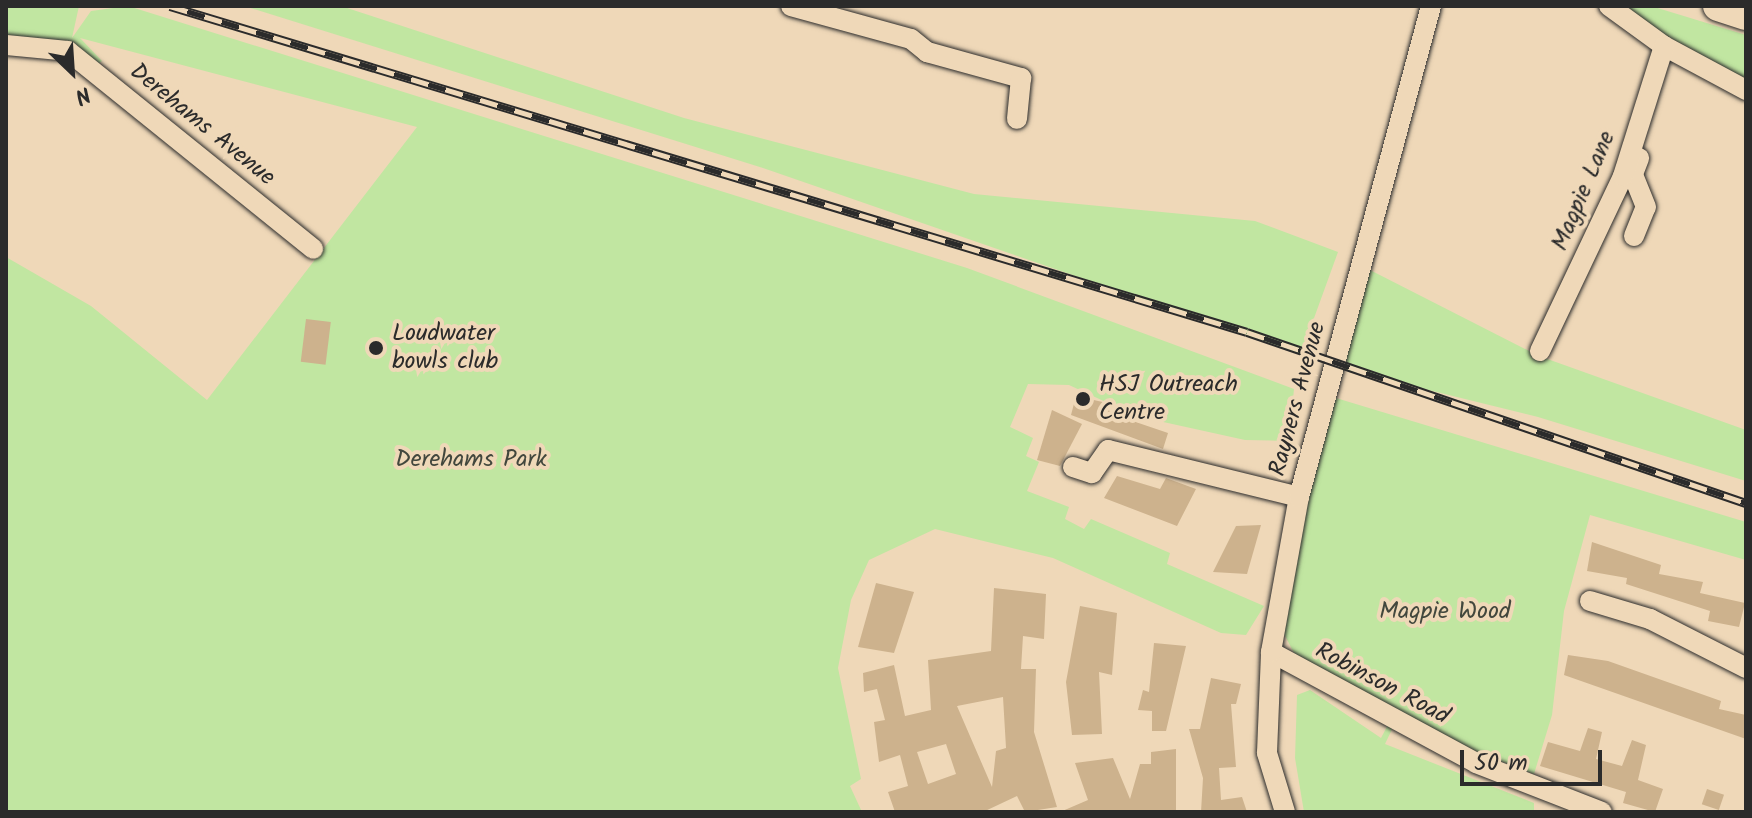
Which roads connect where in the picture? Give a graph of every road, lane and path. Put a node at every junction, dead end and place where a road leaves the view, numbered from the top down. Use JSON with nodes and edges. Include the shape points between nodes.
{"nodes":[{"id":1,"x":791,"y":6,"type":"edge"},
{"id":2,"x":1431,"y":6,"type":"edge"},
{"id":3,"x":1609,"y":6,"type":"edge"},
{"id":4,"x":1718,"y":6,"type":"edge"},
{"id":5,"x":1746,"y":15,"type":"edge"},
{"id":6,"x":6,"y":45,"type":"edge"},
{"id":7,"x":1668,"y":49,"type":"junction"},
{"id":8,"x":1746,"y":90,"type":"edge"},
{"id":9,"x":1017,"y":119,"type":"dead end"},
{"id":10,"x":1634,"y":236,"type":"dead end"},
{"id":11,"x":313,"y":249,"type":"dead end"},
{"id":12,"x":1540,"y":351,"type":"dead end"},
{"id":13,"x":1073,"y":467,"type":"dead end"},
{"id":14,"x":1299,"y":497,"type":"junction"},
{"id":15,"x":1590,"y":601,"type":"dead end"},
{"id":16,"x":1271,"y":652,"type":"junction"},
{"id":17,"x":1746,"y":668,"type":"edge"},
{"id":18,"x":1285,"y":812,"type":"edge"},
{"id":19,"x":1602,"y":812,"type":"edge"}],
"edges":[{"from":1,"to":9,"type":"street","via":[[911,39],[927,52],[1021,78]]},
{"from":2,"to":14,"type":"street","name":"Rayners Avenue"},
{"from":3,"to":7,"type":"street"},
{"from":4,"to":5,"type":"main road"},
{"from":6,"to":11,"type":"street","name":"Derehams Avenue","via":[[68,51]]},
{"from":7,"to":8,"type":"street"},
{"from":7,"to":10,"type":"street","via":[[1633,174],[1646,207]]},
{"from":7,"to":12,"type":"street","name":"Magpie Lane","via":[[1623,176]]},
{"from":13,"to":14,"type":"street","via":[[1092,473],[1108,450]]},
{"from":14,"to":16,"type":"street","name":"Rayners Avenue"},
{"from":15,"to":17,"type":"street","via":[[1650,619]]},
{"from":16,"to":18,"type":"street","name":"Rayners Avenue","via":[[1267,753]]},
{"from":16,"to":19,"type":"street","name":"Robinson Road","via":[[1476,763]]}]}
